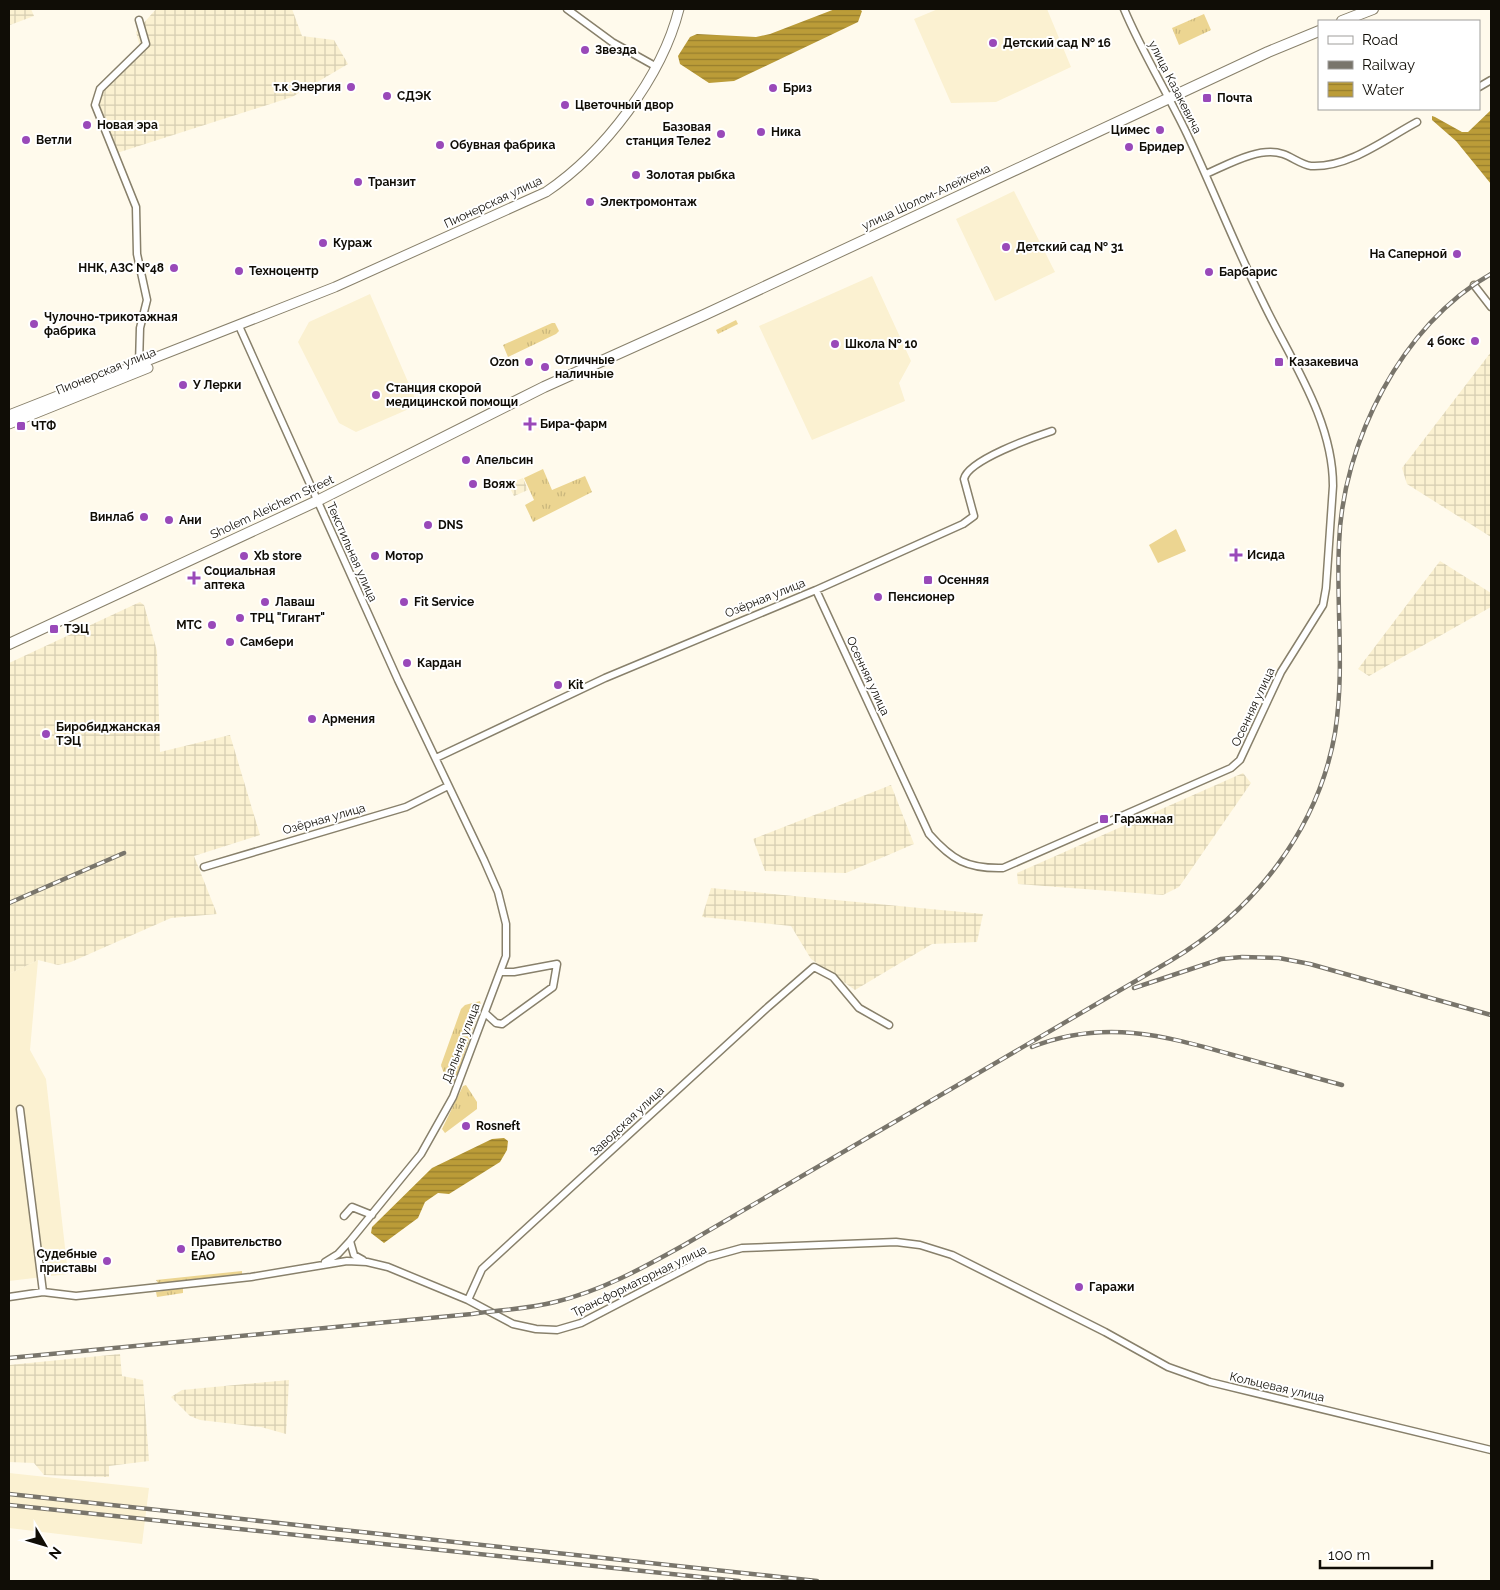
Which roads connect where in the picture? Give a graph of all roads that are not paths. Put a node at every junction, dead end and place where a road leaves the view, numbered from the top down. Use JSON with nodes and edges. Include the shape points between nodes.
{"nodes":[{"id":1,"x":567,"y":9,"type":"edge"},
{"id":2,"x":679,"y":9,"type":"edge"},
{"id":3,"x":1124,"y":9,"type":"edge"},
{"id":4,"x":1372,"y":9,"type":"edge"},
{"id":5,"x":140,"y":20,"type":"dead end"},
{"id":6,"x":1344,"y":20,"type":"edge"},
{"id":7,"x":1318,"y":31,"type":"edge"},
{"id":8,"x":655,"y":66,"type":"junction"},
{"id":9,"x":1491,"y":80,"type":"edge"},
{"id":10,"x":1480,"y":86,"type":"edge"},
{"id":11,"x":1169,"y":98,"type":"junction"},
{"id":12,"x":1417,"y":122,"type":"dead end"},
{"id":13,"x":1206,"y":174,"type":"junction"},
{"id":14,"x":1474,"y":285,"type":"dead end"},
{"id":15,"x":1491,"y":307,"type":"edge"},
{"id":16,"x":238,"y":326,"type":"junction"},
{"id":17,"x":140,"y":368,"type":"junction"},
{"id":18,"x":9,"y":415,"type":"edge"},
{"id":19,"x":9,"y":424,"type":"edge"},
{"id":20,"x":1052,"y":431,"type":"dead end"},
{"id":21,"x":317,"y":501,"type":"junction"},
{"id":22,"x":816,"y":590,"type":"junction"},
{"id":23,"x":9,"y":644,"type":"edge"},
{"id":24,"x":436,"y":758,"type":"junction"},
{"id":25,"x":448,"y":786,"type":"junction"},
{"id":26,"x":204,"y":867,"type":"dead end"},
{"id":27,"x":500,"y":972,"type":"junction"},
{"id":28,"x":485,"y":1014,"type":"junction"},
{"id":29,"x":889,"y":1025,"type":"dead end"},
{"id":30,"x":20,"y":1109,"type":"dead end"},
{"id":31,"x":372,"y":1215,"type":"junction"},
{"id":32,"x":344,"y":1216,"type":"dead end"},
{"id":33,"x":350,"y":1241,"type":"junction"},
{"id":34,"x":366,"y":1262,"type":"junction"},
{"id":35,"x":311,"y":1266,"type":"junction"},
{"id":36,"x":43,"y":1292,"type":"junction"},
{"id":37,"x":9,"y":1297,"type":"edge"},
{"id":38,"x":468,"y":1300,"type":"junction"},
{"id":39,"x":1069,"y":1315,"type":"joint"},
{"id":40,"x":1491,"y":1450,"type":"edge"}],
"edges":[{"from":1,"to":8,"type":"street","via":[[612,42]]},
{"from":2,"to":8,"type":"main road","name":"Пионерская улица","via":[[673,30]]},
{"from":3,"to":11,"type":"street","name":"улица Казакевича"},
{"from":4,"to":6,"type":"main road"},
{"from":5,"to":17,"type":"street","via":[[146,44],[100,89],[95,105],[136,207],[137,254],[147,300],[140,328]]},
{"from":7,"to":11,"type":"main road"},
{"from":8,"to":16,"type":"main road","name":"Пионерская улица","via":[[636,100],[595,151],[572,174],[546,192],[395,261]]},
{"from":9,"to":10,"type":"street"},
{"from":11,"to":13,"type":"street","name":"улица Казакевича"},
{"from":11,"to":21,"type":"main road","name":"Sholem Aleichem Street","via":[[544,387]]},
{"from":12,"to":13,"type":"street","via":[[1347,160],[1309,166],[1282,153],[1266,153]]},
{"from":13,"to":22,"type":"street","name":"Осенняя улица","via":[[1324,429],[1333,472],[1323,605],[1281,672],[1240,760],[1231,768],[1002,868],[986,869],[964,864],[946,853],[929,834]]},
{"from":14,"to":15,"type":"street"},
{"from":16,"to":17,"type":"main road","name":"Пионерская улица"},
{"from":16,"to":21,"type":"street","name":"Текстильная улица"},
{"from":17,"to":18,"type":"main road","name":"Пионерская улица"},
{"from":17,"to":19,"type":"main road","name":"Пионерская улица"},
{"from":20,"to":22,"type":"street","name":"Озёрная улица","via":[[1024,440],[966,473],[964,479],[974,512],[970,520]]},
{"from":21,"to":23,"type":"main road","name":"Sholem Aleichem Street"},
{"from":21,"to":24,"type":"street","name":"Текстильная улица"},
{"from":22,"to":24,"type":"street","name":"Озёрная улица","via":[[612,675]]},
{"from":24,"to":25,"type":"street","name":"Текстильная улица"},
{"from":25,"to":26,"type":"street","name":"Озёрная улица","via":[[406,807]]},
{"from":25,"to":27,"type":"street","name":"Дальняя улица","via":[[498,892],[506,924],[506,956]]},
{"from":27,"to":28,"type":"street","name":"Дальняя улица"},
{"from":27,"to":28,"type":"street","via":[[557,964],[553,987],[502,1024]]},
{"from":28,"to":31,"type":"street","name":"Дальняя улица","via":[[453,1097],[435,1130],[421,1154]]},
{"from":29,"to":38,"type":"street","name":"Заводская улица","via":[[859,1008],[833,977],[814,967],[482,1269]]},
{"from":30,"to":36,"type":"street"},
{"from":31,"to":32,"type":"street","via":[[352,1207]]},
{"from":31,"to":33,"type":"street","name":"Дальняя улица"},
{"from":33,"to":34,"type":"street","via":[[354,1255]]},
{"from":33,"to":35,"type":"street","name":"Дальняя улица","via":[[330,1260]]},
{"from":34,"to":35,"type":"street","name":"Трансформаторная улица"},
{"from":34,"to":38,"type":"street","name":"Трансформаторная улица","via":[[388,1267]]},
{"from":35,"to":36,"type":"street","name":"Трансформаторная улица","via":[[251,1277],[76,1296]]},
{"from":36,"to":37,"type":"street","name":"Трансформаторная улица"},
{"from":38,"to":39,"type":"street","name":"Трансформаторная улица","via":[[513,1324],[557,1330],[581,1323],[706,1258],[742,1248],[896,1242],[952,1255]]},
{"from":39,"to":40,"type":"street","name":"Кольцевая улица","via":[[1168,1367],[1210,1382]]}]}
